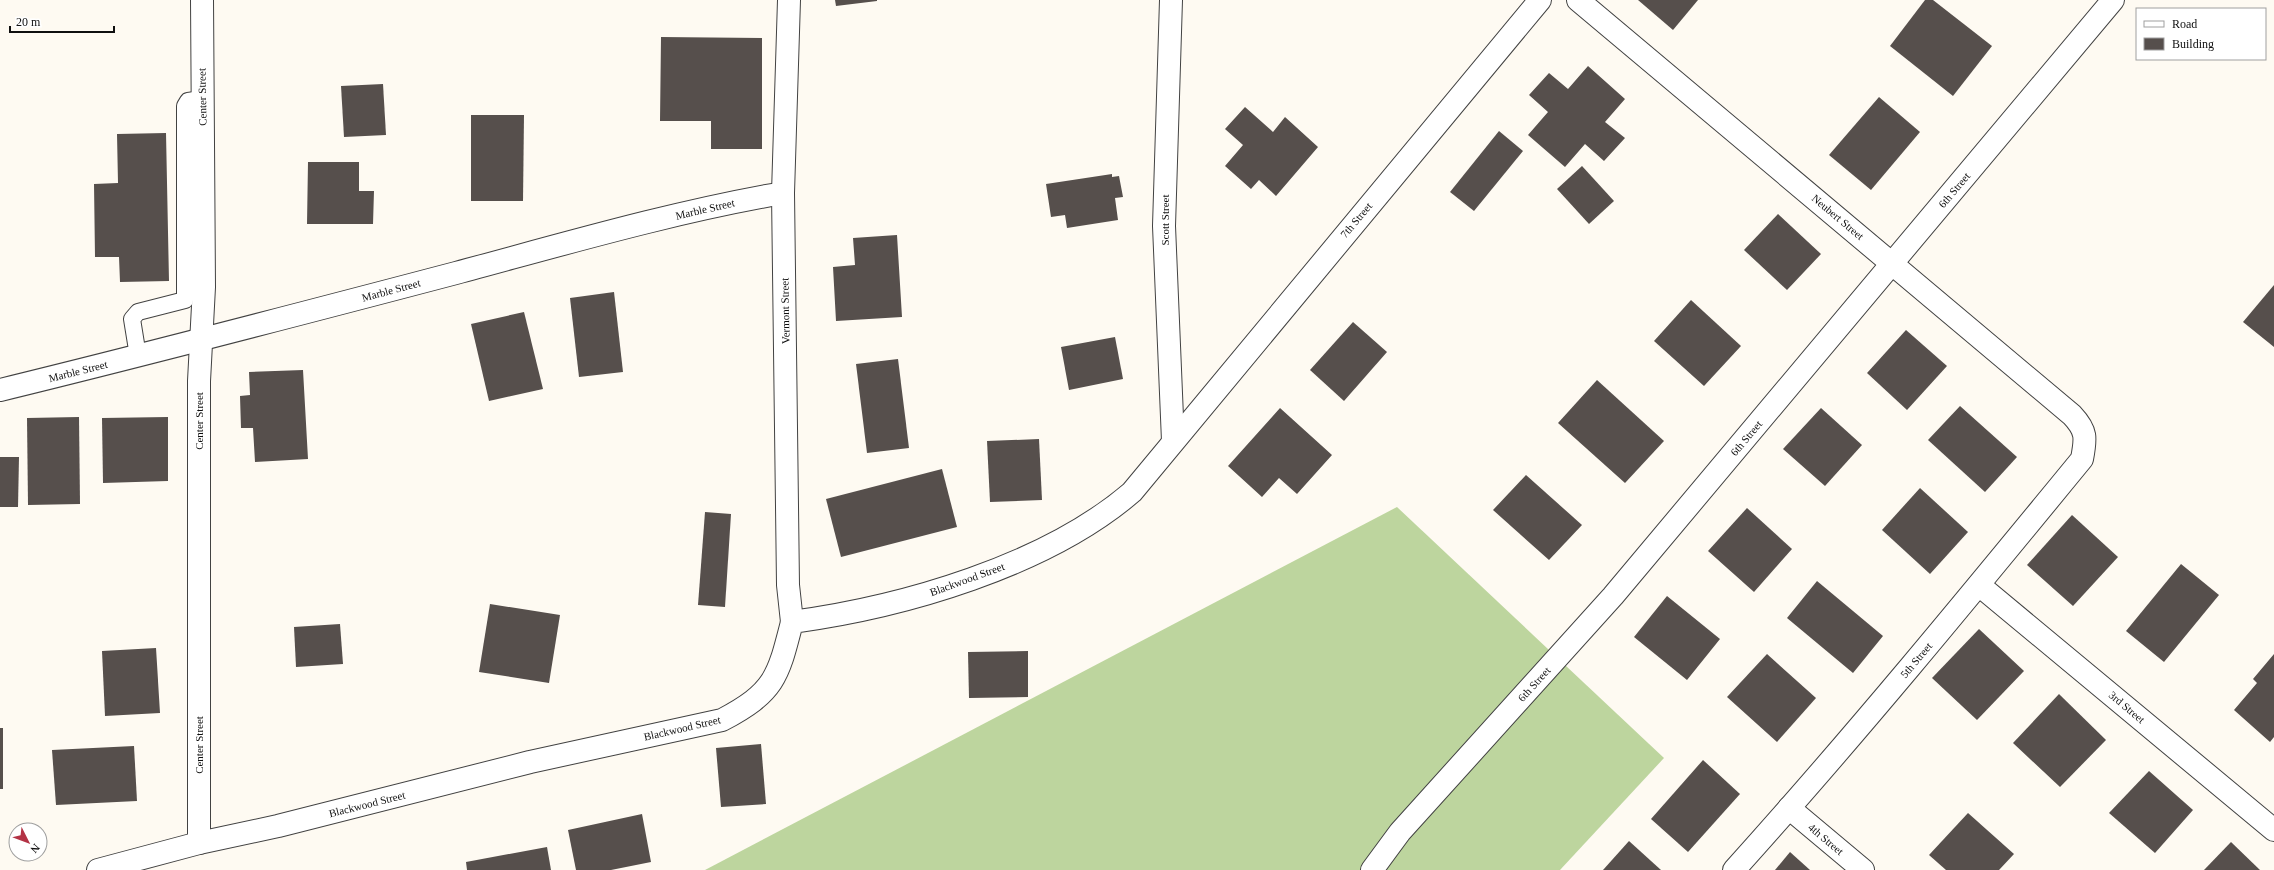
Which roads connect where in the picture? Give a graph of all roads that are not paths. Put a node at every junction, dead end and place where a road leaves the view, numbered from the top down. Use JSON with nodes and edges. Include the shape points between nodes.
{"nodes":[{"id":1,"x":202,"y":0,"type":"edge"},
{"id":2,"x":789,"y":0,"type":"edge"},
{"id":3,"x":1171,"y":0,"type":"edge"},
{"id":4,"x":1540,"y":0,"type":"edge"},
{"id":5,"x":1578,"y":0,"type":"edge"},
{"id":6,"x":2113,"y":0,"type":"edge"},
{"id":7,"x":784,"y":194,"type":"junction"},
{"id":8,"x":1893,"y":263,"type":"junction"},
{"id":9,"x":195,"y":299,"type":"junction"},
{"id":10,"x":201,"y":340,"type":"junction"},
{"id":11,"x":138,"y":356,"type":"junction"},
{"id":12,"x":0,"y":390,"type":"edge"},
{"id":13,"x":1173,"y":441,"type":"junction"},
{"id":14,"x":2086,"y":442,"type":"joint"},
{"id":15,"x":1979,"y":585,"type":"junction"},
{"id":16,"x":792,"y":622,"type":"junction"},
{"id":17,"x":1790,"y":808,"type":"junction"},
{"id":18,"x":2274,"y":830,"type":"edge"},
{"id":19,"x":199,"y":843,"type":"junction"},
{"id":20,"x":98,"y":870,"type":"edge"},
{"id":21,"x":1372,"y":870,"type":"edge"},
{"id":22,"x":1734,"y":870,"type":"edge"},
{"id":23,"x":1863,"y":870,"type":"edge"}],
"edges":[{"from":1,"to":9,"type":"street","name":"Center Street","via":[[202,98]]},
{"from":2,"to":7,"type":"street","name":"Vermont Street"},
{"from":3,"to":13,"type":"street","name":"Scott Street","via":[[1164,226]]},
{"from":4,"to":13,"type":"street","name":"7th Street"},
{"from":5,"to":8,"type":"street","name":"Neubert Street"},
{"from":6,"to":8,"type":"street","name":"6th Street"},
{"from":7,"to":10,"type":"street","name":"Marble Street","via":[[730,202]]},
{"from":7,"to":16,"type":"street","name":"Vermont Street","via":[[788,585]]},
{"from":8,"to":14,"type":"street","name":"Neubert Street","via":[[2072,415],[2084,428]]},
{"from":8,"to":21,"type":"street","name":"6th Street","via":[[1613,596],[1400,832]]},
{"from":9,"to":10,"type":"street","name":"Center Street"},
{"from":9,"to":11,"type":"lane","via":[[138,312],[132,319]]},
{"from":10,"to":11,"type":"street","name":"Marble Street"},
{"from":10,"to":19,"type":"street","name":"Center Street"},
{"from":11,"to":12,"type":"street","name":"Marble Street"},
{"from":13,"to":16,"type":"street","name":"Blackwood Street","via":[[1132,492],[1115,507],[1050,545],[986,574],[927,594],[835,616]]},
{"from":14,"to":15,"type":"street","name":"5th Street","via":[[2082,459]]},
{"from":15,"to":17,"type":"street","name":"5th Street"},
{"from":15,"to":18,"type":"street","name":"3rd Street"},
{"from":16,"to":19,"type":"street","name":"Blackwood Street","via":[[782,662],[773,680],[747,707],[722,720],[530,762],[278,826]]},
{"from":17,"to":22,"type":"street","name":"5th Street"},
{"from":17,"to":23,"type":"street","name":"4th Street"},
{"from":19,"to":20,"type":"street","name":"Blackwood Street"}]}
